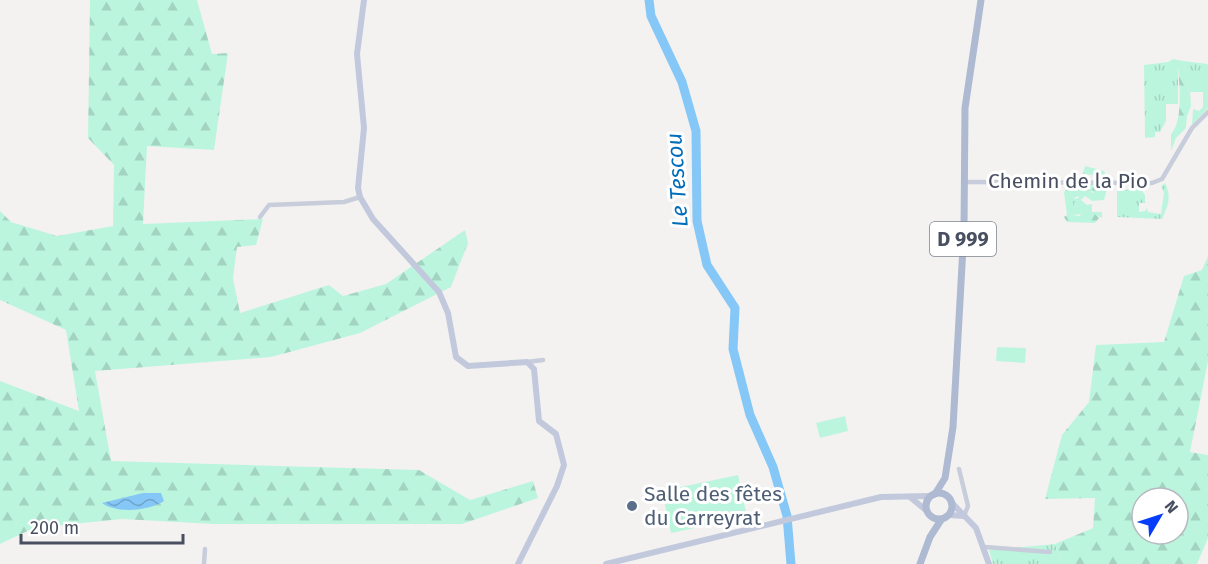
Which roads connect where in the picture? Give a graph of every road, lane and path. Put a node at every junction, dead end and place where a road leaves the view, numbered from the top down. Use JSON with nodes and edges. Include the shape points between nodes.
{"nodes":[{"id":1,"x":364,"y":0,"type":"edge"},
{"id":2,"x":981,"y":0,"type":"edge"},
{"id":3,"x":1208,"y":112,"type":"edge"},
{"id":4,"x":965,"y":182,"type":"junction"},
{"id":5,"x":360,"y":197,"type":"junction"},
{"id":6,"x":260,"y":217,"type":"dead end"},
{"id":7,"x":543,"y":360,"type":"dead end"},
{"id":8,"x":526,"y":362,"type":"junction"},
{"id":9,"x":959,"y":469,"type":"dead end"},
{"id":10,"x":945,"y":478,"type":"junction"},
{"id":11,"x":933,"y":495,"type":"junction"},
{"id":12,"x":948,"y":496,"type":"junction"},
{"id":13,"x":909,"y":497,"type":"junction"},
{"id":14,"x":953,"y":504,"type":"junction"},
{"id":15,"x":927,"y":512,"type":"junction"},
{"id":16,"x":950,"y":515,"type":"junction"},
{"id":17,"x":964,"y":516,"type":"junction"},
{"id":18,"x":941,"y":520,"type":"junction"},
{"id":19,"x":930,"y":537,"type":"junction"},
{"id":20,"x":985,"y":547,"type":"junction"},
{"id":21,"x":205,"y":549,"type":"dead end"},
{"id":22,"x":1050,"y":552,"type":"dead end"},
{"id":23,"x":204,"y":564,"type":"edge"},
{"id":24,"x":518,"y":564,"type":"edge"},
{"id":25,"x":606,"y":564,"type":"edge"},
{"id":26,"x":920,"y":564,"type":"edge"},
{"id":27,"x":990,"y":564,"type":"edge"}],
"edges":[{"from":1,"to":5,"type":"street","via":[[357,54],[364,128]]},
{"from":2,"to":4,"type":"main road","number":"D 999","via":[[965,99]]},
{"from":3,"to":4,"type":"street","name":"Chemin de la Pio","via":[[1192,128],[1162,179],[1152,183]]},
{"from":4,"to":10,"type":"main road","number":"D 999","via":[[953,427]]},
{"from":5,"to":6,"type":"street","via":[[344,202],[269,205]]},
{"from":5,"to":8,"type":"street","via":[[379,227],[440,292],[460,362],[468,366]]},
{"from":7,"to":8,"type":"street"},
{"from":8,"to":24,"type":"street","via":[[534,369],[539,421],[556,434],[564,467]]},
{"from":9,"to":17,"type":"street","via":[[968,506]]},
{"from":10,"to":11,"type":"main road","number":"D 999"},
{"from":10,"to":12,"type":"main road","number":"D 999"},
{"from":11,"to":12,"type":"main road"},
{"from":11,"to":13,"type":"street"},
{"from":11,"to":15,"type":"main road","via":[[926,503]]},
{"from":12,"to":14,"type":"main road"},
{"from":13,"to":15,"type":"street"},
{"from":13,"to":25,"type":"street","via":[[881,497]]},
{"from":14,"to":16,"type":"main road"},
{"from":14,"to":17,"type":"street"},
{"from":15,"to":18,"type":"main road"},
{"from":15,"to":19,"type":"main road"},
{"from":16,"to":17,"type":"street"},
{"from":16,"to":18,"type":"main road"},
{"from":17,"to":20,"type":"street","via":[[976,528]]},
{"from":18,"to":19,"type":"main road"},
{"from":19,"to":26,"type":"main road"},
{"from":20,"to":22,"type":"street"},
{"from":20,"to":27,"type":"street"},
{"from":21,"to":23,"type":"street"}]}
